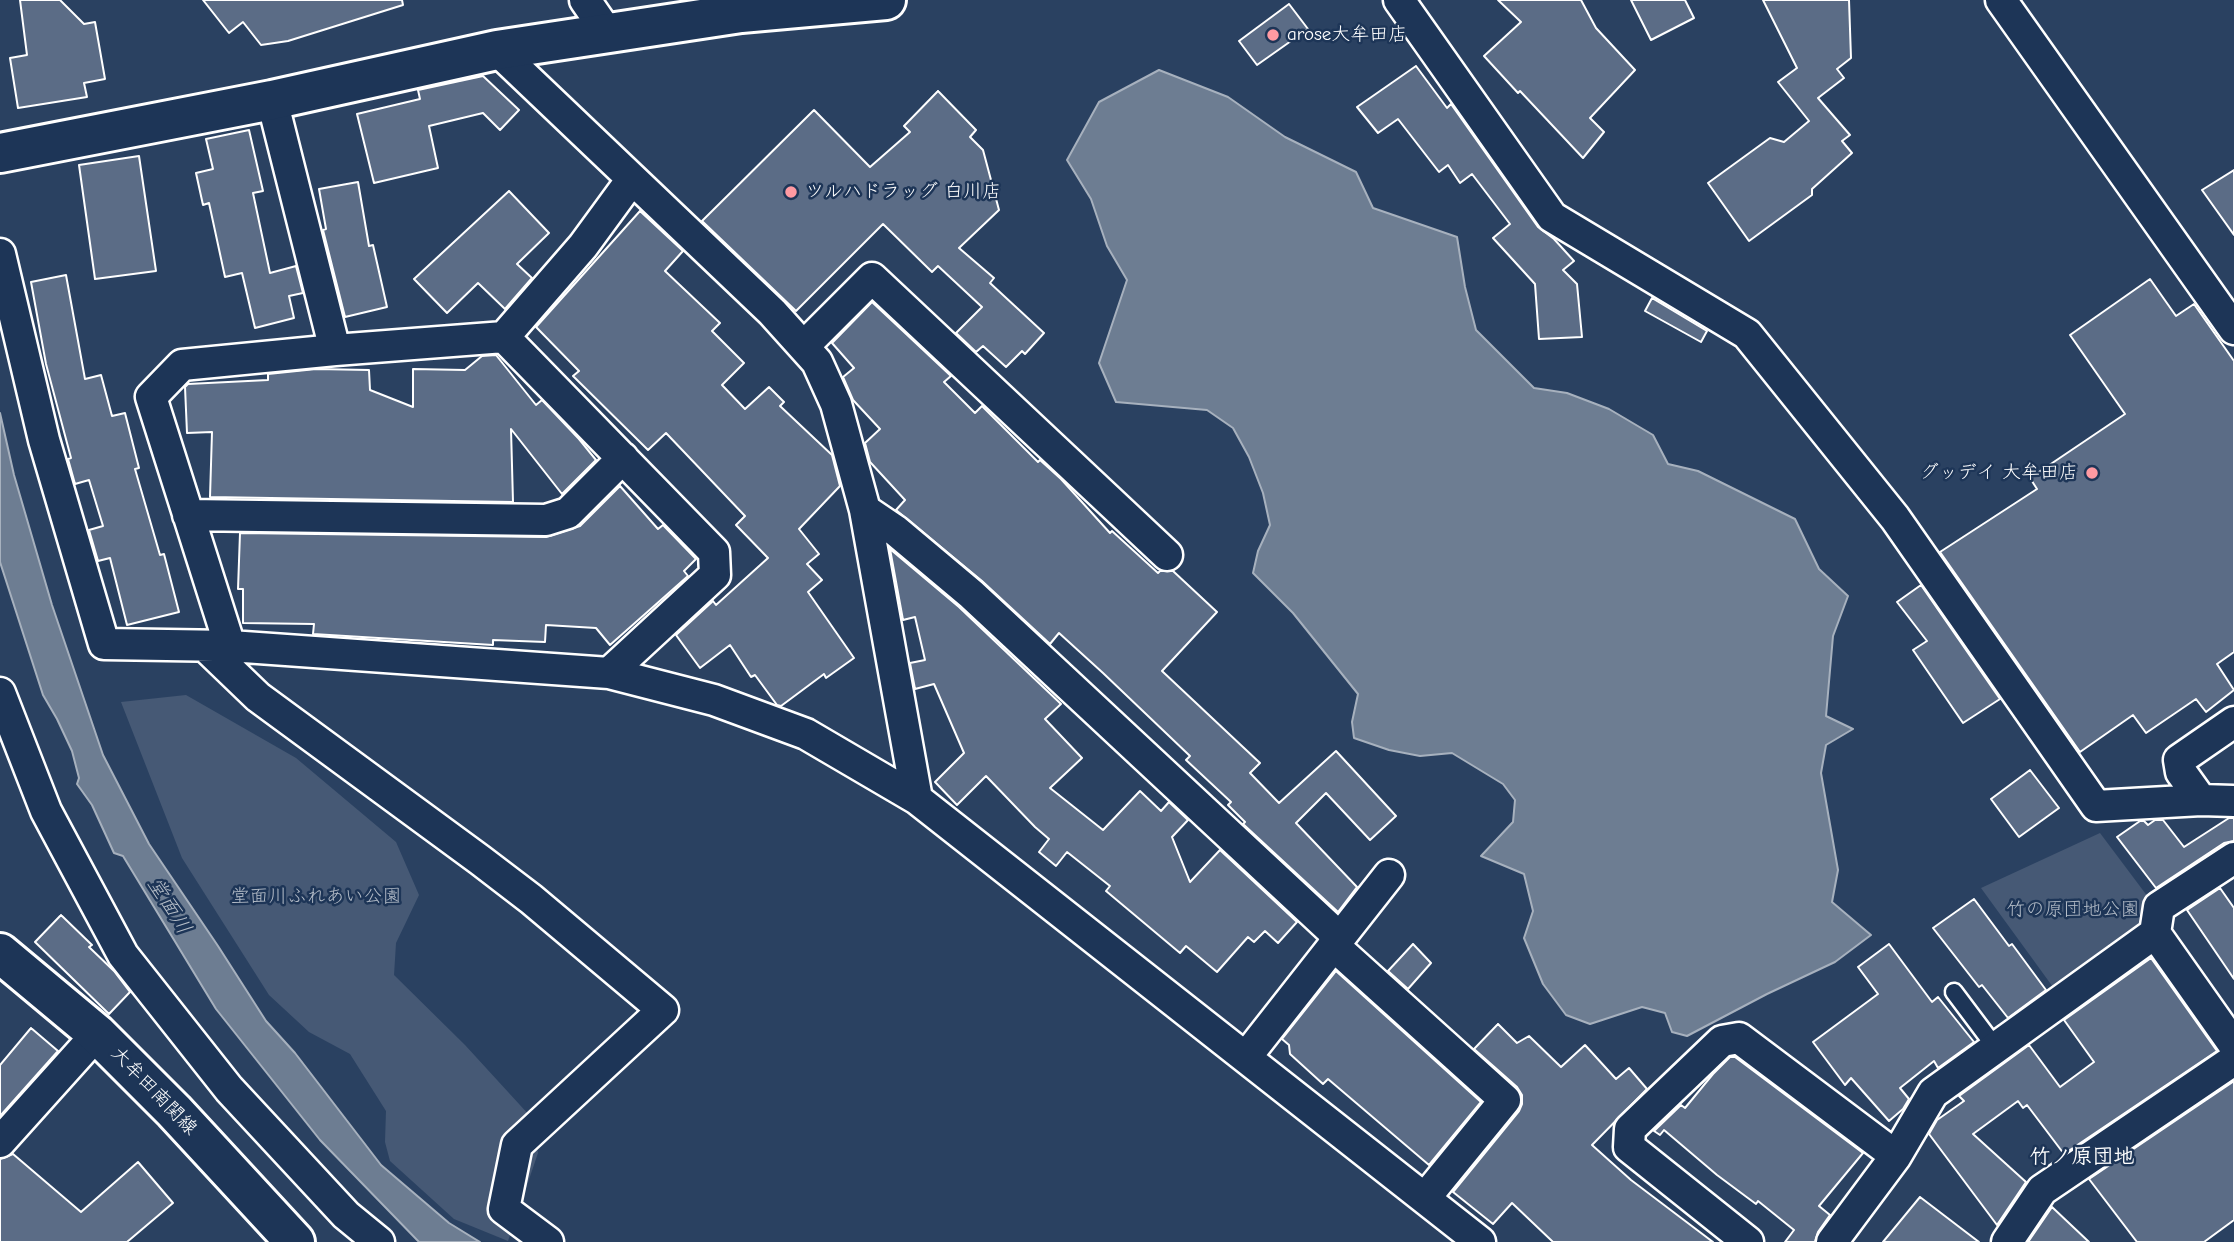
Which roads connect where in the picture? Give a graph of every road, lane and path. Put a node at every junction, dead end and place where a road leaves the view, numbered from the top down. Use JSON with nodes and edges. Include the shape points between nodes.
{"nodes":[{"id":1,"x":585,"y":0,"type":"edge"},
{"id":2,"x":886,"y":0,"type":"edge"},
{"id":3,"x":1399,"y":0,"type":"edge"},
{"id":4,"x":2001,"y":0,"type":"edge"},
{"id":5,"x":607,"y":32,"type":"junction"},
{"id":6,"x":497,"y":50,"type":"junction"},
{"id":7,"x":272,"y":100,"type":"junction"},
{"id":8,"x":0,"y":153,"type":"edge"},
{"id":9,"x":632,"y":179,"type":"junction"},
{"id":10,"x":0,"y":254,"type":"edge"},
{"id":11,"x":2234,"y":329,"type":"edge"},
{"id":12,"x":504,"y":337,"type":"junction"},
{"id":13,"x":804,"y":346,"type":"junction"},
{"id":14,"x":335,"y":350,"type":"junction"},
{"id":15,"x":623,"y":458,"type":"junction"},
{"id":16,"x":865,"y":510,"type":"junction"},
{"id":17,"x":188,"y":515,"type":"junction"},
{"id":18,"x":1167,"y":555,"type":"dead end"},
{"id":19,"x":217,"y":646,"type":"junction"},
{"id":20,"x":609,"y":673,"type":"junction"},
{"id":21,"x":0,"y":693,"type":"edge"},
{"id":22,"x":2234,"y":722,"type":"edge"},
{"id":23,"x":917,"y":800,"type":"junction"},
{"id":24,"x":2201,"y":800,"type":"junction"},
{"id":25,"x":2234,"y":801,"type":"edge"},
{"id":26,"x":2234,"y":858,"type":"edge"},
{"id":27,"x":1389,"y":875,"type":"dead end"},
{"id":28,"x":2155,"y":933,"type":"junction"},
{"id":29,"x":1336,"y":941,"type":"junction"},
{"id":30,"x":0,"y":953,"type":"edge"},
{"id":31,"x":1954,"y":992,"type":"dead end"},
{"id":32,"x":97,"y":1034,"type":"junction"},
{"id":33,"x":2234,"y":1045,"type":"edge"},
{"id":34,"x":1996,"y":1048,"type":"junction"},
{"id":35,"x":1246,"y":1056,"type":"junction"},
{"id":36,"x":2234,"y":1060,"type":"edge"},
{"id":37,"x":0,"y":1142,"type":"edge"},
{"id":38,"x":1896,"y":1156,"type":"junction"},
{"id":39,"x":1425,"y":1198,"type":"junction"},
{"id":40,"x":295,"y":1242,"type":"edge"},
{"id":41,"x":379,"y":1242,"type":"edge"},
{"id":42,"x":548,"y":1242,"type":"edge"},
{"id":43,"x":1480,"y":1242,"type":"edge"},
{"id":44,"x":1748,"y":1242,"type":"edge"},
{"id":45,"x":1832,"y":1242,"type":"edge"},
{"id":46,"x":2007,"y":1242,"type":"edge"}],
"edges":[{"from":1,"to":5,"type":"street"},
{"from":2,"to":5,"type":"street","via":[[741,13]]},
{"from":3,"to":24,"type":"street","via":[[1552,217],[1747,334],[1895,518],[2096,806]]},
{"from":4,"to":11,"type":"street"},
{"from":5,"to":6,"type":"street"},
{"from":6,"to":7,"type":"street"},
{"from":6,"to":9,"type":"street"},
{"from":7,"to":8,"type":"street"},
{"from":7,"to":14,"type":"street"},
{"from":9,"to":12,"type":"street","via":[[583,246]]},
{"from":9,"to":13,"type":"street"},
{"from":10,"to":19,"type":"street","via":[[44,440],[104,644]]},
{"from":12,"to":14,"type":"street"},
{"from":12,"to":15,"type":"street"},
{"from":13,"to":16,"type":"street","via":[[817,362],[836,404]]},
{"from":13,"to":18,"type":"street","via":[[872,278]]},
{"from":14,"to":17,"type":"street","via":[[182,365],[151,397]]},
{"from":15,"to":17,"type":"street","via":[[568,513],[546,520]]},
{"from":15,"to":20,"type":"street","via":[[714,552],[715,575]]},
{"from":16,"to":23,"type":"street"},
{"from":16,"to":29,"type":"street","via":[[971,594]]},
{"from":17,"to":19,"type":"street"},
{"from":19,"to":20,"type":"street"},
{"from":19,"to":42,"type":"street","via":[[258,697],[480,860],[663,1010],[517,1145],[504,1209]]},
{"from":20,"to":23,"type":"street","via":[[714,700],[806,734]]},
{"from":21,"to":41,"type":"street","via":[[46,811],[123,955],[229,1089],[346,1215]]},
{"from":22,"to":24,"type":"street","via":[[2179,760],[2181,772]]},
{"from":23,"to":35,"type":"street"},
{"from":24,"to":25,"type":"street"},
{"from":26,"to":28,"type":"street","via":[[2159,907]]},
{"from":27,"to":29,"type":"street"},
{"from":28,"to":33,"type":"street"},
{"from":28,"to":34,"type":"street"},
{"from":29,"to":35,"type":"street"},
{"from":29,"to":39,"type":"street","via":[[1505,1100]]},
{"from":30,"to":32,"type":"street","name":"大牟田南関線"},
{"from":31,"to":34,"type":"lane"},
{"from":32,"to":37,"type":"street"},
{"from":32,"to":40,"type":"street","name":"大牟田南関線"},
{"from":34,"to":38,"type":"street","via":[[1933,1093]]},
{"from":35,"to":39,"type":"street"},
{"from":36,"to":46,"type":"street","via":[[2042,1190]]},
{"from":38,"to":44,"type":"street","via":[[1739,1038],[1722,1041],[1621,1140]]},
{"from":38,"to":45,"type":"street"},
{"from":39,"to":43,"type":"street"}]}
